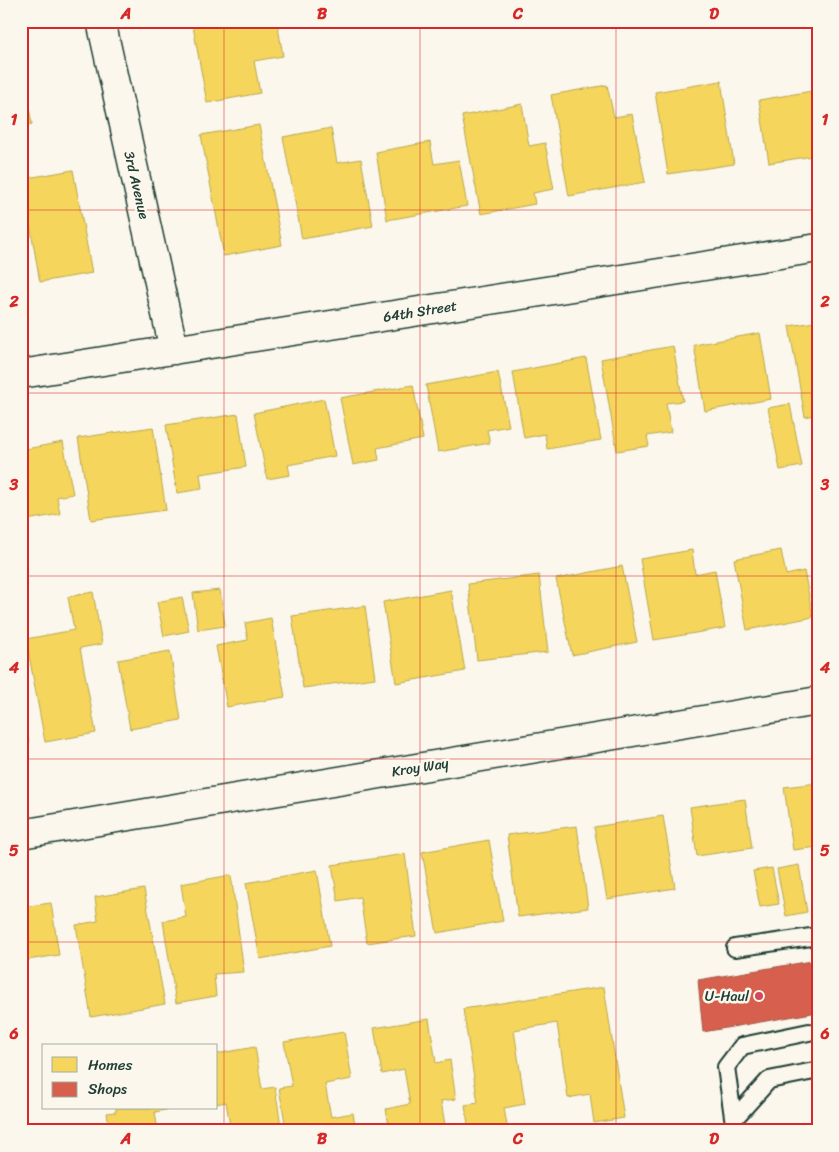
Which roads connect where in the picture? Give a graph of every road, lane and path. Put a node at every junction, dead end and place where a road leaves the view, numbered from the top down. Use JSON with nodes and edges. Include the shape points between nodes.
{"nodes":[{"id":1,"x":101,"y":21,"type":"edge"},
{"id":2,"x":818,"y":248,"type":"edge"},
{"id":3,"x":174,"y":350,"type":"junction"},
{"id":4,"x":21,"y":374,"type":"edge"},
{"id":5,"x":818,"y":701,"type":"edge"},
{"id":6,"x":21,"y":834,"type":"edge"},
{"id":7,"x":818,"y":936,"type":"edge"},
{"id":8,"x":735,"y":948,"type":"dead end"},
{"id":9,"x":809,"y":1032,"type":"dead end"},
{"id":10,"x":814,"y":1071,"type":"dead end"},
{"id":11,"x":734,"y":1125,"type":"edge"}],
"edges":[{"from":1,"to":3,"type":"street","name":"3rd Avenue"},
{"from":2,"to":3,"type":"street","name":"64th Street"},
{"from":3,"to":4,"type":"street","name":"64th Street"},
{"from":5,"to":6,"type":"street","name":"Kroy Way"},
{"from":7,"to":8,"type":"lane"},
{"from":9,"to":11,"type":"lane","via":[[742,1046],[726,1068]]},
{"from":10,"to":11,"type":"lane","via":[[769,1080]]}]}
